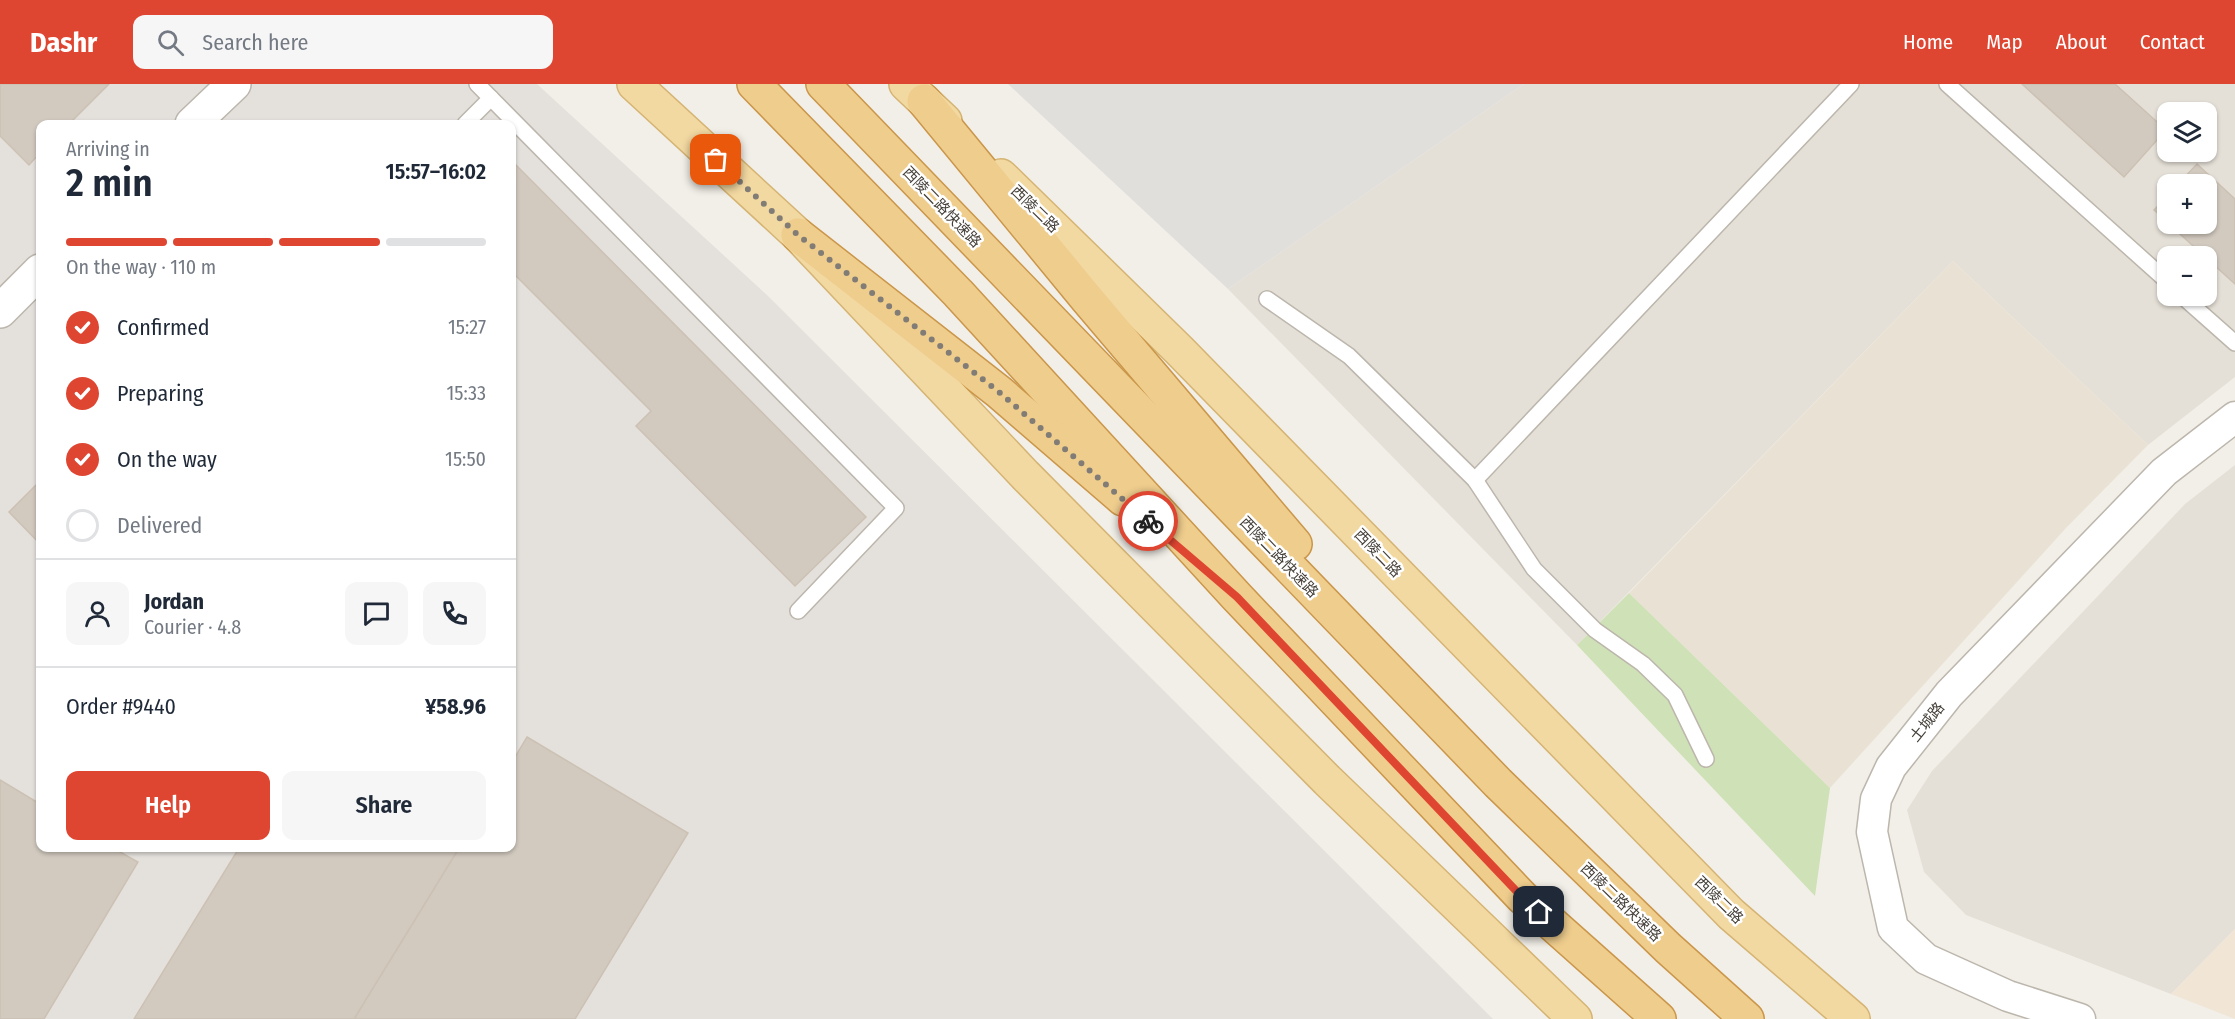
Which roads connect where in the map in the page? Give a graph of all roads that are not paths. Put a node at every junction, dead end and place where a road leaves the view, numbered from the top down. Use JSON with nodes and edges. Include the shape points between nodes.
{"nodes":[{"id":1,"x":234,"y":84,"type":"edge"},
{"id":2,"x":477,"y":84,"type":"edge"},
{"id":3,"x":634,"y":84,"type":"edge"},
{"id":4,"x":754,"y":84,"type":"edge"},
{"id":5,"x":823,"y":84,"type":"edge"},
{"id":6,"x":1851,"y":84,"type":"edge"},
{"id":7,"x":1947,"y":84,"type":"edge"},
{"id":8,"x":915,"y":92,"type":"edge"},
{"id":9,"x":492,"y":99,"type":"junction"},
{"id":10,"x":196,"y":120,"type":"edge"},
{"id":11,"x":469,"y":120,"type":"edge"},
{"id":12,"x":513,"y":120,"type":"edge"},
{"id":13,"x":516,"y":123,"type":"edge"},
{"id":14,"x":798,"y":235,"type":"junction"},
{"id":15,"x":2157,"y":272,"type":"edge"},
{"id":16,"x":36,"y":276,"type":"edge"},
{"id":17,"x":1267,"y":299,"type":"dead end"},
{"id":18,"x":2193,"y":306,"type":"edge"},
{"id":19,"x":0,"y":311,"type":"edge"},
{"id":20,"x":2235,"y":343,"type":"edge"},
{"id":21,"x":2235,"y":417,"type":"edge"},
{"id":22,"x":1475,"y":480,"type":"junction"},
{"id":23,"x":1237,"y":597,"type":"junction"},
{"id":24,"x":798,"y":612,"type":"dead end"},
{"id":25,"x":1706,"y":759,"type":"dead end"},
{"id":26,"x":1498,"y":783,"type":"junction"},
{"id":27,"x":1575,"y":1019,"type":"edge"},
{"id":28,"x":1659,"y":1019,"type":"edge"},
{"id":29,"x":1747,"y":1019,"type":"edge"},
{"id":30,"x":1853,"y":1019,"type":"edge"},
{"id":31,"x":2080,"y":1019,"type":"edge"}],
"edges":[{"from":1,"to":10,"type":"street"},
{"from":2,"to":9,"type":"lane"},
{"from":3,"to":14,"type":"main road"},
{"from":4,"to":23,"type":"highway","via":[[958,293]]},
{"from":5,"to":26,"type":"highway","name":"西陵二路快速路"},
{"from":6,"to":22,"type":"lane"},
{"from":7,"to":15,"type":"lane"},
{"from":8,"to":26,"type":"highway"},
{"from":8,"to":30,"type":"main road","name":"西陵二路","via":[[1179,350],[1731,914]]},
{"from":9,"to":11,"type":"lane"},
{"from":9,"to":12,"type":"lane"},
{"from":13,"to":24,"type":"lane","via":[[896,508]]},
{"from":14,"to":23,"type":"highway","via":[[999,392]]},
{"from":14,"to":27,"type":"main road","via":[[1025,475],[1318,772]]},
{"from":16,"to":19,"type":"street"},
{"from":17,"to":22,"type":"lane","via":[[1349,356]]},
{"from":18,"to":20,"type":"lane"},
{"from":21,"to":31,"type":"street","name":"土城路","via":[[2164,472],[1949,694],[1892,767],[1876,799],[1872,832],[1893,928],[1926,959],[2008,996]]},
{"from":22,"to":25,"type":"lane","via":[[1534,569],[1595,630],[1643,664],[1675,695]]},
{"from":23,"to":28,"type":"highway","via":[[1522,897]]},
{"from":26,"to":29,"type":"highway","name":"西陵二路快速路"}]}
